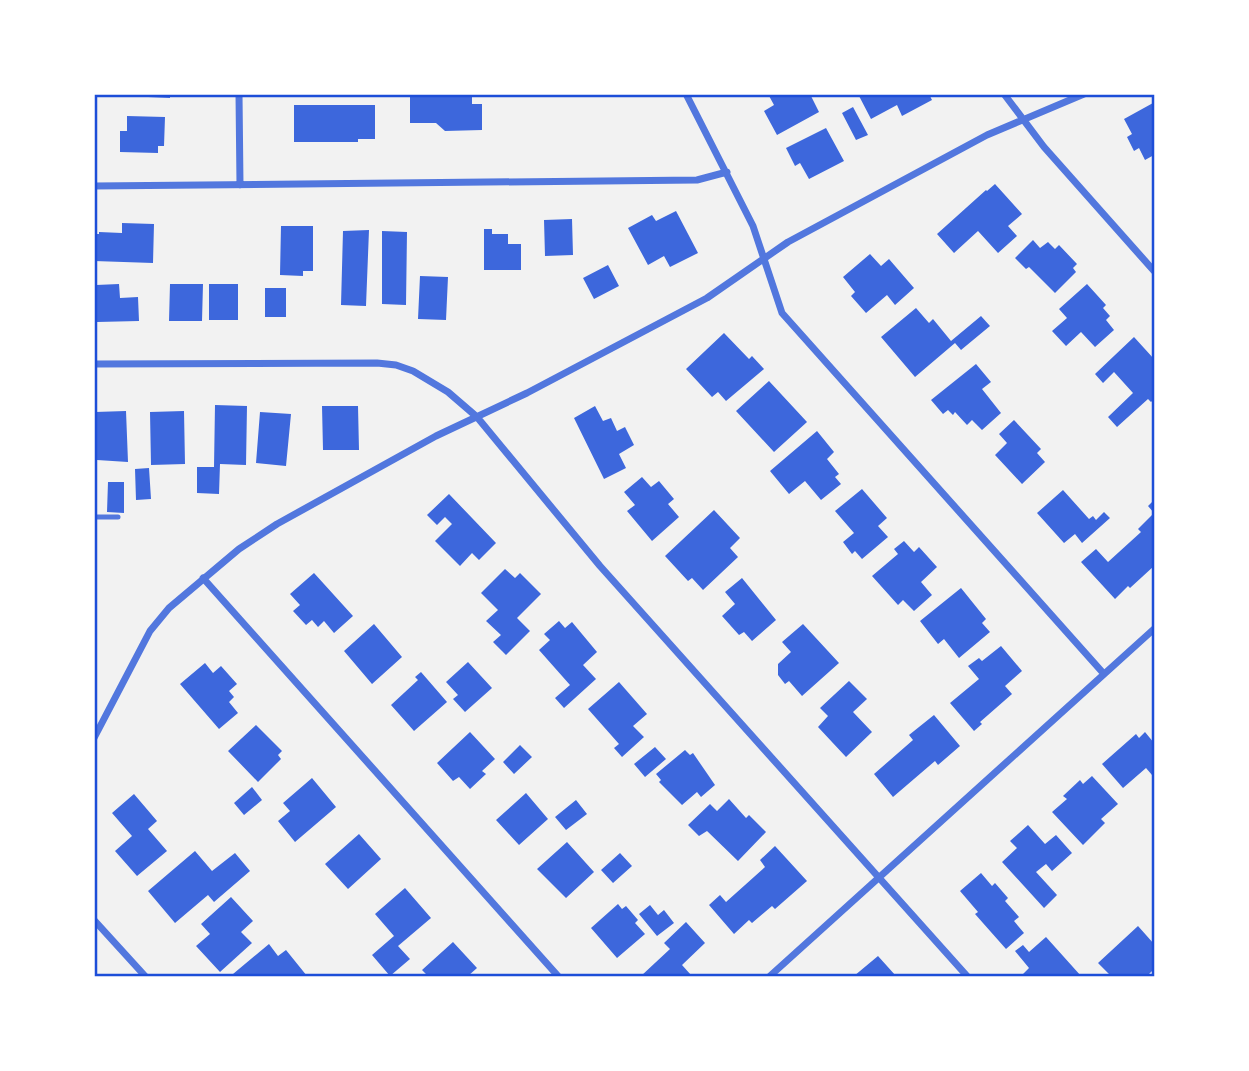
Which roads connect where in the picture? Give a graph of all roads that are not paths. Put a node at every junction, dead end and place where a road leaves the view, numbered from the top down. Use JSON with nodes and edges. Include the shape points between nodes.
{"nodes":[{"id":1,"x":239,"y":94,"type":"edge"},
{"id":2,"x":687,"y":94,"type":"edge"},
{"id":3,"x":1004,"y":94,"type":"edge"},
{"id":4,"x":1084,"y":94,"type":"edge"},
{"id":5,"x":1024,"y":121,"type":"junction"},
{"id":6,"x":726,"y":172,"type":"junction"},
{"id":7,"x":94,"y":186,"type":"edge"},
{"id":8,"x":240,"y":186,"type":"junction"},
{"id":9,"x":764,"y":259,"type":"junction"},
{"id":10,"x":1154,"y":271,"type":"edge"},
{"id":11,"x":94,"y":364,"type":"edge"},
{"id":12,"x":477,"y":417,"type":"junction"},
{"id":13,"x":94,"y":517,"type":"edge"},
{"id":14,"x":118,"y":517,"type":"dead end"},
{"id":15,"x":203,"y":578,"type":"junction"},
{"id":16,"x":1154,"y":629,"type":"edge"},
{"id":17,"x":1104,"y":674,"type":"junction"},
{"id":18,"x":94,"y":738,"type":"edge"},
{"id":19,"x":880,"y":877,"type":"junction"},
{"id":20,"x":94,"y":920,"type":"edge"},
{"id":21,"x":145,"y":976,"type":"edge"},
{"id":22,"x":558,"y":976,"type":"edge"},
{"id":23,"x":770,"y":976,"type":"edge"},
{"id":24,"x":967,"y":976,"type":"edge"}],
"edges":[{"from":1,"to":8,"type":"street"},
{"from":2,"to":6,"type":"street"},
{"from":3,"to":5,"type":"street"},
{"from":4,"to":5,"type":"street"},
{"from":5,"to":9,"type":"street","via":[[987,135]]},
{"from":5,"to":10,"type":"street"},
{"from":6,"to":8,"type":"street","via":[[697,180]]},
{"from":6,"to":9,"type":"street"},
{"from":7,"to":8,"type":"street"},
{"from":9,"to":12,"type":"street","via":[[706,298]]},
{"from":9,"to":17,"type":"street","via":[[782,313]]},
{"from":11,"to":12,"type":"street","via":[[396,365],[448,392]]},
{"from":12,"to":15,"type":"street","via":[[277,524]]},
{"from":12,"to":19,"type":"street","via":[[600,566]]},
{"from":13,"to":14,"type":"lane"},
{"from":15,"to":18,"type":"street","via":[[150,631]]},
{"from":15,"to":22,"type":"street"},
{"from":16,"to":17,"type":"street"},
{"from":17,"to":19,"type":"street"},
{"from":19,"to":23,"type":"street"},
{"from":19,"to":24,"type":"street"},
{"from":20,"to":21,"type":"street"}]}
